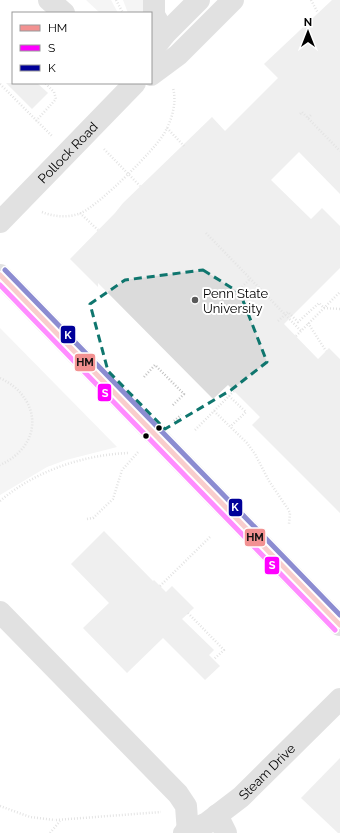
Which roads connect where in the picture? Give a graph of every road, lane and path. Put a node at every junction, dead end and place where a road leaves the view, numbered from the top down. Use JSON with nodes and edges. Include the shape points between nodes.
{"nodes":[{"id":1,"x":49,"y":0,"type":"edge"},
{"id":2,"x":116,"y":0,"type":"edge"},
{"id":3,"x":154,"y":0,"type":"edge"},
{"id":4,"x":199,"y":0,"type":"edge"},
{"id":5,"x":232,"y":0,"type":"edge"},
{"id":6,"x":311,"y":0,"type":"edge"},
{"id":7,"x":63,"y":12,"type":"edge"},
{"id":8,"x":122,"y":12,"type":"edge"},
{"id":9,"x":318,"y":13,"type":"dead end"},
{"id":10,"x":165,"y":34,"type":"junction"},
{"id":11,"x":152,"y":51,"type":"edge"},
{"id":12,"x":152,"y":74,"type":"edge"},
{"id":13,"x":171,"y":82,"type":"dead end"},
{"id":14,"x":0,"y":84,"type":"edge"},
{"id":15,"x":46,"y":84,"type":"edge"},
{"id":16,"x":134,"y":84,"type":"edge"},
{"id":17,"x":300,"y":114,"type":"dead end"},
{"id":18,"x":312,"y":114,"type":"dead end"},
{"id":19,"x":308,"y":118,"type":"junction"},
{"id":20,"x":36,"y":121,"type":"junction"},
{"id":21,"x":167,"y":128,"type":"junction"},
{"id":22,"x":55,"y":140,"type":"dead end"},
{"id":23,"x":99,"y":144,"type":"dead end"},
{"id":24,"x":184,"y":146,"type":"dead end"},
{"id":25,"x":340,"y":151,"type":"edge"},
{"id":26,"x":128,"y":173,"type":"junction"},
{"id":27,"x":140,"y":186,"type":"dead end"},
{"id":28,"x":37,"y":208,"type":"dead end"},
{"id":29,"x":80,"y":213,"type":"junction"},
{"id":30,"x":0,"y":222,"type":"edge"},
{"id":31,"x":98,"y":230,"type":"dead end"},
{"id":32,"x":206,"y":233,"type":"dead end"},
{"id":33,"x":0,"y":274,"type":"edge"},
{"id":34,"x":250,"y":279,"type":"junction"},
{"id":35,"x":242,"y":287,"type":"dead end"},
{"id":36,"x":340,"y":292,"type":"edge"},
{"id":37,"x":324,"y":308,"type":"junction"},
{"id":38,"x":340,"y":309,"type":"edge"},
{"id":39,"x":285,"y":314,"type":"junction"},
{"id":40,"x":278,"y":321,"type":"dead end"},
{"id":41,"x":308,"y":323,"type":"junction"},
{"id":42,"x":301,"y":331,"type":"junction"},
{"id":43,"x":296,"y":336,"type":"dead end"},
{"id":44,"x":326,"y":351,"type":"dead end"},
{"id":45,"x":144,"y":377,"type":"dead end"},
{"id":46,"x":0,"y":378,"type":"edge"},
{"id":47,"x":234,"y":391,"type":"dead end"},
{"id":48,"x":230,"y":396,"type":"junction"},
{"id":49,"x":172,"y":406,"type":"dead end"},
{"id":50,"x":214,"y":411,"type":"junction"},
{"id":51,"x":230,"y":427,"type":"junction"},
{"id":52,"x":195,"y":430,"type":"dead end"},
{"id":53,"x":128,"y":453,"type":"dead end"},
{"id":54,"x":130,"y":460,"type":"dead end"},
{"id":55,"x":0,"y":465,"type":"edge"},
{"id":56,"x":0,"y":502,"type":"edge"},
{"id":57,"x":87,"y":519,"type":"dead end"},
{"id":58,"x":289,"y":524,"type":"dead end"},
{"id":59,"x":211,"y":536,"type":"dead end"},
{"id":60,"x":160,"y":586,"type":"dead end"},
{"id":61,"x":0,"y":612,"type":"edge"},
{"id":62,"x":188,"y":613,"type":"dead end"},
{"id":63,"x":340,"y":625,"type":"edge"},
{"id":64,"x":214,"y":659,"type":"dead end"},
{"id":65,"x":340,"y":699,"type":"edge"},
{"id":66,"x":0,"y":806,"type":"edge"},
{"id":67,"x":164,"y":812,"type":"dead end"},
{"id":68,"x":58,"y":821,"type":"junction"},
{"id":69,"x":222,"y":824,"type":"edge"},
{"id":70,"x":187,"y":832,"type":"edge"},
{"id":71,"x":50,"y":833,"type":"edge"}],
"edges":[{"from":1,"to":7,"type":"street"},
{"from":2,"to":8,"type":"path"},
{"from":3,"to":10,"type":"street","via":[[154,15]]},
{"from":4,"to":10,"type":"street"},
{"from":5,"to":12,"type":"street","via":[[178,55]]},
{"from":6,"to":9,"type":"path"},
{"from":10,"to":11,"type":"street"},
{"from":13,"to":21,"type":"path","via":[[174,100]]},
{"from":14,"to":20,"type":"path"},
{"from":15,"to":20,"type":"path","via":[[54,92],[56,99]]},
{"from":16,"to":30,"type":"street","name":"Pollock Road"},
{"from":17,"to":19,"type":"path","via":[[302,112]]},
{"from":18,"to":19,"type":"path"},
{"from":19,"to":25,"type":"path"},
{"from":20,"to":22,"type":"path"},
{"from":21,"to":24,"type":"path"},
{"from":21,"to":26,"type":"path","via":[[154,147]]},
{"from":23,"to":26,"type":"path"},
{"from":26,"to":27,"type":"path"},
{"from":26,"to":29,"type":"path","via":[[96,204]]},
{"from":28,"to":29,"type":"path","via":[[51,215]]},
{"from":29,"to":31,"type":"path"},
{"from":32,"to":34,"type":"path"},
{"from":33,"to":63,"type":"street"},
{"from":34,"to":35,"type":"path"},
{"from":34,"to":39,"type":"path"},
{"from":36,"to":37,"type":"path"},
{"from":37,"to":38,"type":"path"},
{"from":37,"to":39,"type":"path","via":[[319,303],[298,322],[288,312]]},
{"from":37,"to":41,"type":"path"},
{"from":39,"to":40,"type":"path"},
{"from":39,"to":42,"type":"path"},
{"from":41,"to":42,"type":"path"},
{"from":41,"to":44,"type":"path"},
{"from":42,"to":43,"type":"path"},
{"from":45,"to":49,"type":"path","via":[[155,365],[184,394]]},
{"from":46,"to":55,"type":"path","via":[[13,385],[27,399],[33,420],[32,430],[23,447]]},
{"from":47,"to":48,"type":"path"},
{"from":48,"to":50,"type":"path"},
{"from":48,"to":51,"type":"path","via":[[246,412]]},
{"from":50,"to":51,"type":"path"},
{"from":50,"to":52,"type":"path"},
{"from":51,"to":58,"type":"path","via":[[255,454],[269,481],[285,502],[290,513]]},
{"from":53,"to":56,"type":"path","via":[[97,456],[60,466],[22,485]]},
{"from":54,"to":57,"type":"path","via":[[122,470],[113,499],[93,518]]},
{"from":59,"to":60,"type":"path"},
{"from":61,"to":70,"type":"street","via":[[178,794],[186,806]]},
{"from":62,"to":64,"type":"path","via":[[224,650]]},
{"from":65,"to":69,"type":"street","name":"Steam Drive","via":[[241,797]]},
{"from":66,"to":68,"type":"path","via":[[30,817]]},
{"from":67,"to":68,"type":"path"},
{"from":68,"to":71,"type":"path"},
{"from":69,"to":70,"type":"street","name":"Steam Drive","via":[[207,823]]}]}
